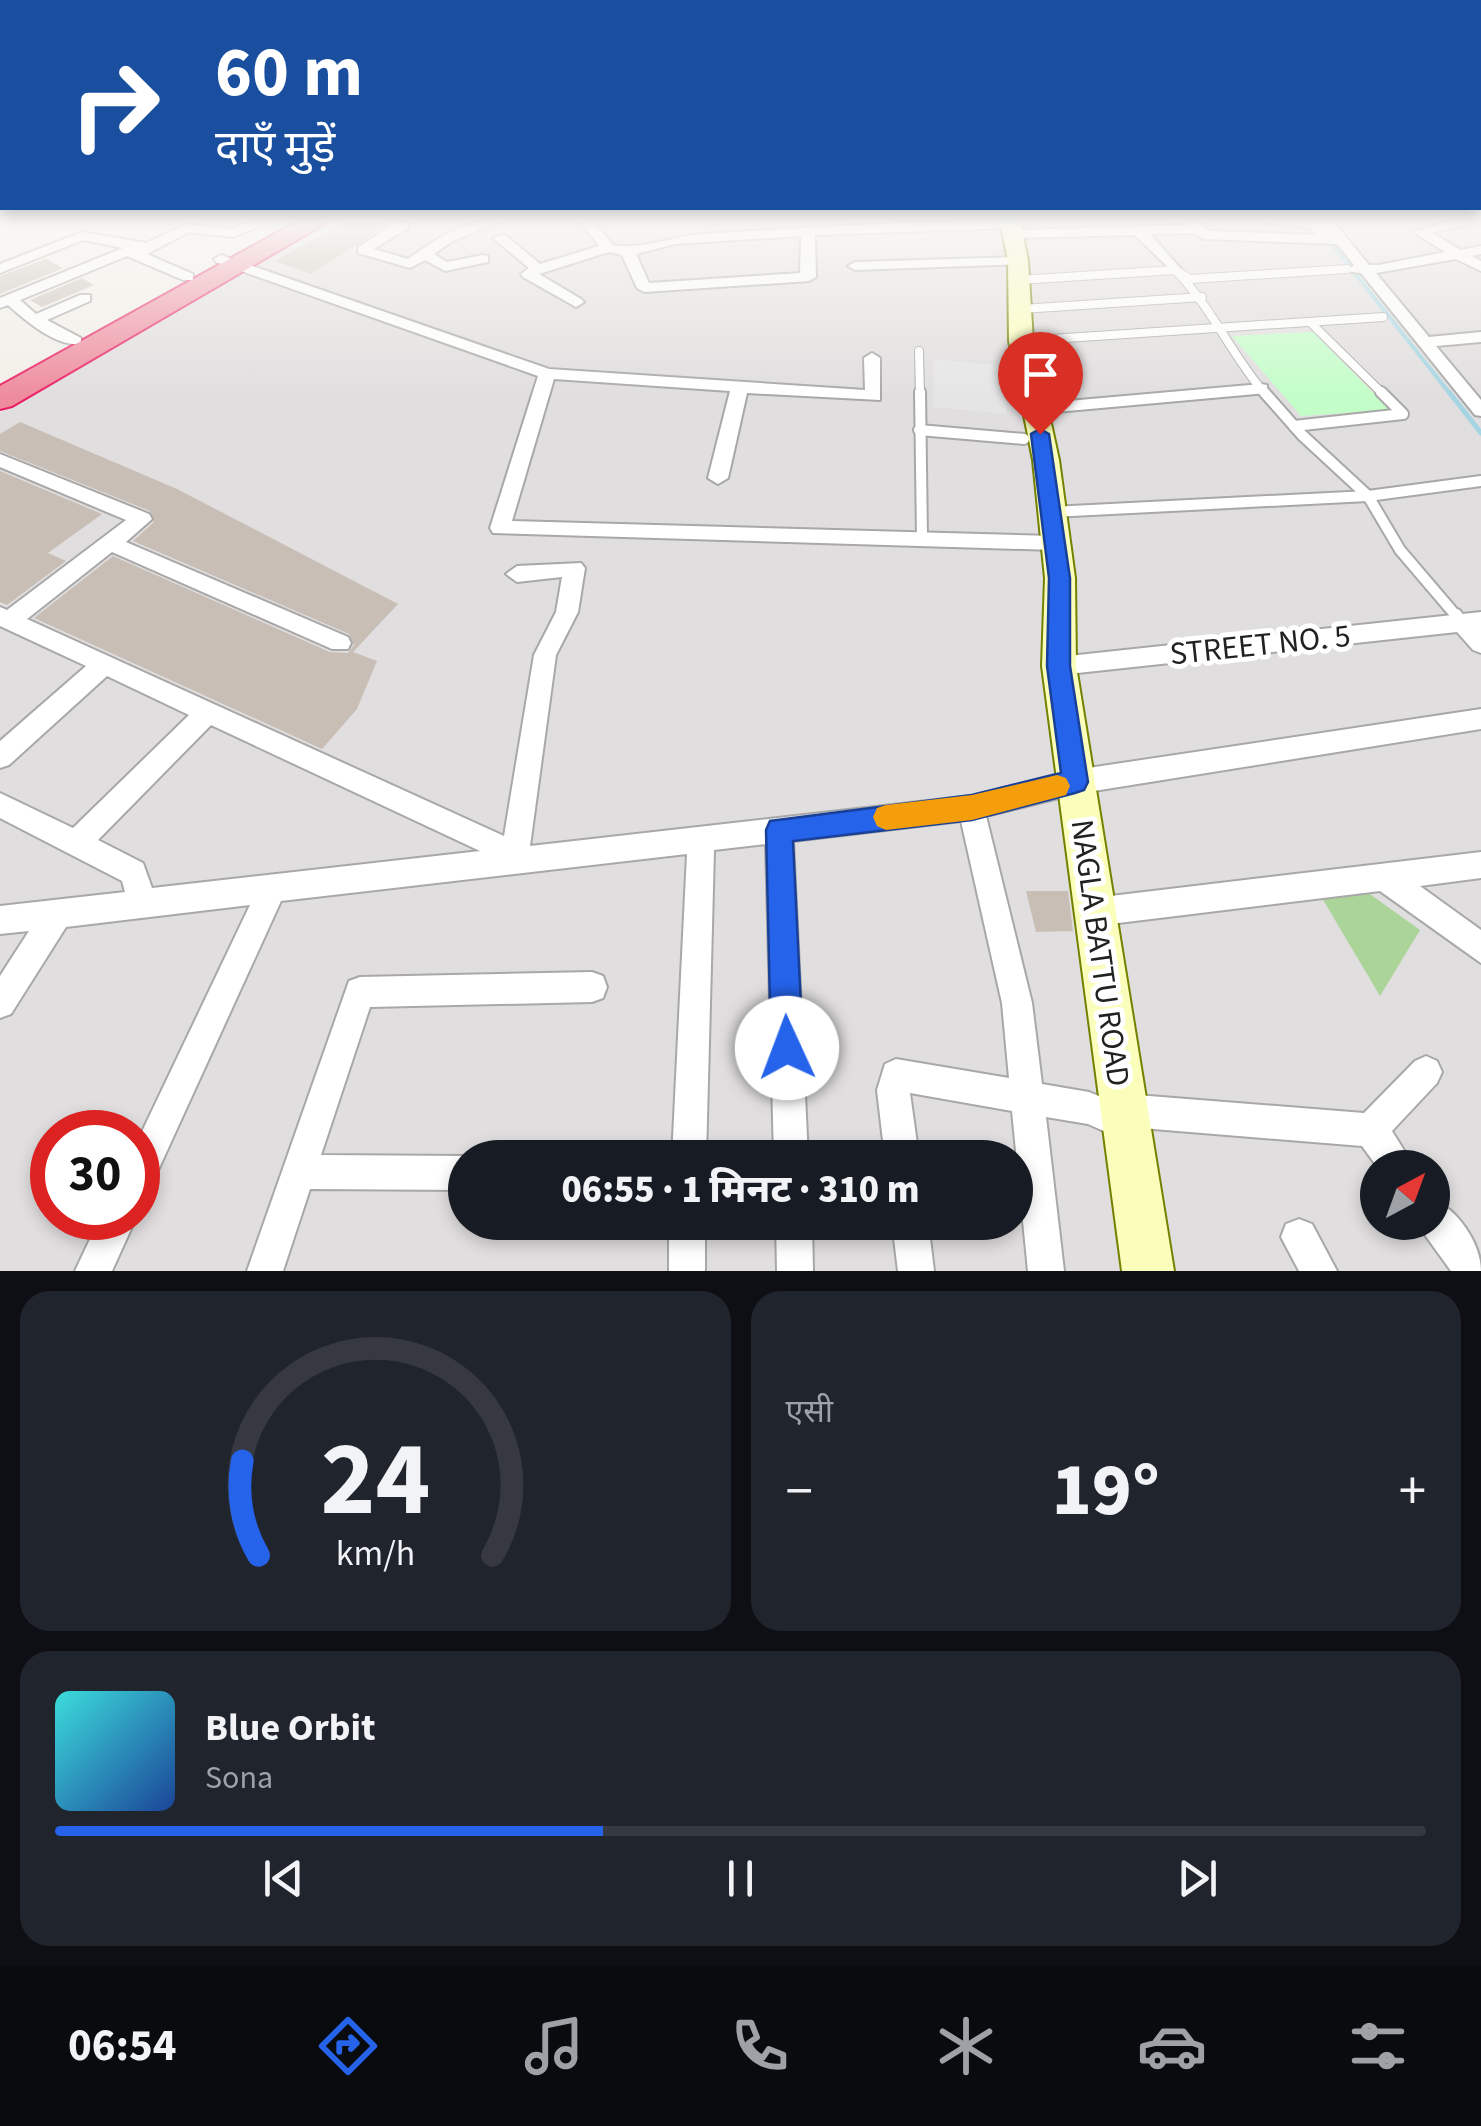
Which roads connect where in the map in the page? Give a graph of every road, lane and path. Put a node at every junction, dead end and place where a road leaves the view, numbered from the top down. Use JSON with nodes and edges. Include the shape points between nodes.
{"nodes":[{"id":1,"x":57,"y":279,"type":"edge"},
{"id":2,"x":184,"y":279,"type":"edge"},
{"id":3,"x":201,"y":279,"type":"edge"},
{"id":4,"x":279,"y":279,"type":"edge"},
{"id":5,"x":537,"y":279,"type":"edge"},
{"id":6,"x":640,"y":279,"type":"edge"},
{"id":7,"x":787,"y":279,"type":"edge"},
{"id":8,"x":1018,"y":279,"type":"edge"},
{"id":9,"x":1056,"y":279,"type":"edge"},
{"id":10,"x":1093,"y":279,"type":"edge"},
{"id":11,"x":1184,"y":279,"type":"edge"},
{"id":12,"x":1367,"y":279,"type":"edge"},
{"id":13,"x":1202,"y":297,"type":"junction"},
{"id":14,"x":84,"y":298,"type":"dead end"},
{"id":15,"x":5,"y":301,"type":"edge"},
{"id":16,"x":576,"y":302,"type":"dead end"},
{"id":17,"x":1383,"y":317,"type":"dead end"},
{"id":18,"x":34,"y":320,"type":"junction"},
{"id":19,"x":1312,"y":324,"type":"junction"},
{"id":20,"x":1217,"y":330,"type":"junction"},
{"id":21,"x":1481,"y":337,"type":"edge"},
{"id":22,"x":1459,"y":339,"type":"junction"},
{"id":23,"x":75,"y":341,"type":"junction"},
{"id":24,"x":1424,"y":342,"type":"junction"},
{"id":25,"x":918,"y":350,"type":"dead end"},
{"id":26,"x":1481,"y":355,"type":"edge"},
{"id":27,"x":872,"y":358,"type":"dead end"},
{"id":28,"x":547,"y":374,"type":"junction"},
{"id":29,"x":0,"y":382,"type":"edge"},
{"id":30,"x":740,"y":387,"type":"junction"},
{"id":31,"x":1261,"y":388,"type":"junction"},
{"id":32,"x":0,"y":399,"type":"edge"},
{"id":33,"x":1481,"y":411,"type":"edge"},
{"id":34,"x":1029,"y":424,"type":"junction"},
{"id":35,"x":1294,"y":426,"type":"junction"},
{"id":36,"x":919,"y":430,"type":"junction"},
{"id":37,"x":0,"y":460,"type":"edge"},
{"id":38,"x":718,"y":478,"type":"dead end"},
{"id":39,"x":1481,"y":481,"type":"edge"},
{"id":40,"x":1368,"y":496,"type":"junction"},
{"id":41,"x":1053,"y":528,"type":"junction"},
{"id":42,"x":922,"y":538,"type":"junction"},
{"id":43,"x":110,"y":544,"type":"junction"},
{"id":44,"x":517,"y":574,"type":"dead end"},
{"id":45,"x":4,"y":618,"type":"edge"},
{"id":46,"x":1471,"y":622,"type":"edge"},
{"id":47,"x":340,"y":644,"type":"dead end"},
{"id":48,"x":1481,"y":644,"type":"edge"},
{"id":49,"x":105,"y":664,"type":"junction"},
{"id":50,"x":1059,"y":666,"type":"junction"},
{"id":51,"x":208,"y":712,"type":"junction"},
{"id":52,"x":1481,"y":720,"type":"edge"},
{"id":53,"x":0,"y":756,"type":"edge"},
{"id":54,"x":1075,"y":782,"type":"junction"},
{"id":55,"x":0,"y":805,"type":"edge"},
{"id":56,"x":972,"y":808,"type":"junction"},
{"id":57,"x":779,"y":830,"type":"junction"},
{"id":58,"x":700,"y":839,"type":"junction"},
{"id":59,"x":76,"y":844,"type":"junction"},
{"id":60,"x":520,"y":856,"type":"junction"},
{"id":61,"x":1481,"y":865,"type":"edge"},
{"id":62,"x":1383,"y":876,"type":"junction"},
{"id":63,"x":273,"y":888,"type":"junction"},
{"id":64,"x":143,"y":904,"type":"junction"},
{"id":65,"x":1094,"y":912,"type":"junction"},
{"id":66,"x":58,"y":914,"type":"junction"},
{"id":67,"x":0,"y":920,"type":"edge"},
{"id":68,"x":1481,"y":948,"type":"edge"},
{"id":69,"x":592,"y":987,"type":"dead end"},
{"id":70,"x":0,"y":1003,"type":"edge"},
{"id":71,"x":1426,"y":1072,"type":"dead end"},
{"id":72,"x":1028,"y":1097,"type":"junction"},
{"id":73,"x":1125,"y":1117,"type":"junction"},
{"id":74,"x":160,"y":1129,"type":"edge"},
{"id":75,"x":1371,"y":1130,"type":"junction"},
{"id":76,"x":690,"y":1140,"type":"edge"},
{"id":77,"x":790,"y":1140,"type":"edge"},
{"id":78,"x":900,"y":1140,"type":"edge"},
{"id":79,"x":1385,"y":1150,"type":"edge"},
{"id":80,"x":299,"y":1172,"type":"junction"},
{"id":81,"x":448,"y":1173,"type":"edge"},
{"id":82,"x":1299,"y":1237,"type":"dead end"},
{"id":83,"x":1450,"y":1237,"type":"edge"},
{"id":84,"x":108,"y":1240,"type":"edge"},
{"id":85,"x":688,"y":1240,"type":"edge"},
{"id":86,"x":795,"y":1240,"type":"edge"},
{"id":87,"x":912,"y":1240,"type":"edge"},
{"id":88,"x":1478,"y":1270,"type":"edge"},
{"id":89,"x":93,"y":1271,"type":"edge"},
{"id":90,"x":265,"y":1271,"type":"edge"},
{"id":91,"x":687,"y":1271,"type":"edge"},
{"id":92,"x":796,"y":1271,"type":"edge"},
{"id":93,"x":916,"y":1271,"type":"edge"},
{"id":94,"x":1046,"y":1271,"type":"edge"},
{"id":95,"x":1148,"y":1271,"type":"edge"},
{"id":96,"x":1319,"y":1271,"type":"edge"}],
"edges":[{"from":1,"to":15,"type":"street"},
{"from":2,"to":23,"type":"highway"},
{"from":3,"to":32,"type":"highway"},
{"from":4,"to":28,"type":"street"},
{"from":5,"to":16,"type":"street"},
{"from":6,"to":7,"type":"street","via":[[644,288]]},
{"from":8,"to":34,"type":"street","name":"NAGLA BATTU ROAD"},
{"from":9,"to":20,"type":"lane"},
{"from":10,"to":13,"type":"lane"},
{"from":11,"to":13,"type":"lane"},
{"from":12,"to":24,"type":"street"},
{"from":13,"to":20,"type":"lane"},
{"from":14,"to":18,"type":"street"},
{"from":15,"to":18,"type":"street"},
{"from":17,"to":19,"type":"lane"},
{"from":18,"to":23,"type":"street"},
{"from":19,"to":20,"type":"lane"},
{"from":19,"to":35,"type":"lane","via":[[1403,414]]},
{"from":20,"to":31,"type":"lane"},
{"from":21,"to":22,"type":"street"},
{"from":22,"to":24,"type":"street"},
{"from":22,"to":26,"type":"street"},
{"from":23,"to":29,"type":"highway"},
{"from":24,"to":33,"type":"street"},
{"from":25,"to":36,"type":"lane"},
{"from":27,"to":30,"type":"street","via":[[874,396]]},
{"from":28,"to":30,"type":"street"},
{"from":28,"to":42,"type":"street","via":[[500,528]]},
{"from":30,"to":38,"type":"street"},
{"from":31,"to":34,"type":"street"},
{"from":31,"to":35,"type":"lane"},
{"from":34,"to":36,"type":"lane"},
{"from":34,"to":41,"type":"street","name":"NAGLA BATTU ROAD"},
{"from":35,"to":40,"type":"lane"},
{"from":36,"to":42,"type":"lane"},
{"from":37,"to":43,"type":"street","via":[[142,518]]},
{"from":39,"to":40,"type":"lane"},
{"from":40,"to":41,"type":"lane"},
{"from":40,"to":46,"type":"lane","via":[[1400,550]]},
{"from":41,"to":42,"type":"street"},
{"from":41,"to":50,"type":"street","name":"NAGLA BATTU ROAD"},
{"from":43,"to":45,"type":"street"},
{"from":43,"to":47,"type":"street"},
{"from":44,"to":60,"type":"street","via":[[574,568],[567,612],[545,656]]},
{"from":45,"to":49,"type":"street"},
{"from":46,"to":48,"type":"street"},
{"from":46,"to":50,"type":"street","name":"STREET NO. 5"},
{"from":49,"to":51,"type":"street"},
{"from":49,"to":53,"type":"street"},
{"from":50,"to":54,"type":"street","name":"NAGLA BATTU ROAD"},
{"from":51,"to":59,"type":"street"},
{"from":51,"to":60,"type":"street"},
{"from":52,"to":54,"type":"street"},
{"from":54,"to":56,"type":"street"},
{"from":54,"to":65,"type":"street","name":"NAGLA BATTU ROAD"},
{"from":55,"to":59,"type":"street"},
{"from":56,"to":57,"type":"street"},
{"from":56,"to":72,"type":"street","via":[[1017,1003]]},
{"from":57,"to":58,"type":"street"},
{"from":57,"to":77,"type":"street"},
{"from":58,"to":60,"type":"street"},
{"from":58,"to":76,"type":"street"},
{"from":59,"to":64,"type":"street","via":[[133,872]]},
{"from":60,"to":63,"type":"street"},
{"from":61,"to":62,"type":"street"},
{"from":62,"to":65,"type":"street"},
{"from":62,"to":68,"type":"street"},
{"from":63,"to":64,"type":"street"},
{"from":63,"to":74,"type":"street"},
{"from":64,"to":66,"type":"street"},
{"from":65,"to":73,"type":"street","name":"NAGLA BATTU ROAD"},
{"from":66,"to":67,"type":"street"},
{"from":66,"to":70,"type":"street"},
{"from":69,"to":80,"type":"street","via":[[360,992]]},
{"from":71,"to":75,"type":"street"},
{"from":72,"to":73,"type":"street"},
{"from":72,"to":78,"type":"street","via":[[896,1075]]},
{"from":72,"to":94,"type":"street"},
{"from":73,"to":75,"type":"street"},
{"from":73,"to":95,"type":"street","name":"NAGLA BATTU ROAD"},
{"from":75,"to":79,"type":"street"},
{"from":80,"to":81,"type":"street"},
{"from":80,"to":90,"type":"street"},
{"from":82,"to":96,"type":"street"},
{"from":83,"to":88,"type":"street"},
{"from":84,"to":89,"type":"street"},
{"from":85,"to":91,"type":"street"},
{"from":86,"to":92,"type":"street"},
{"from":87,"to":93,"type":"street"}]}
